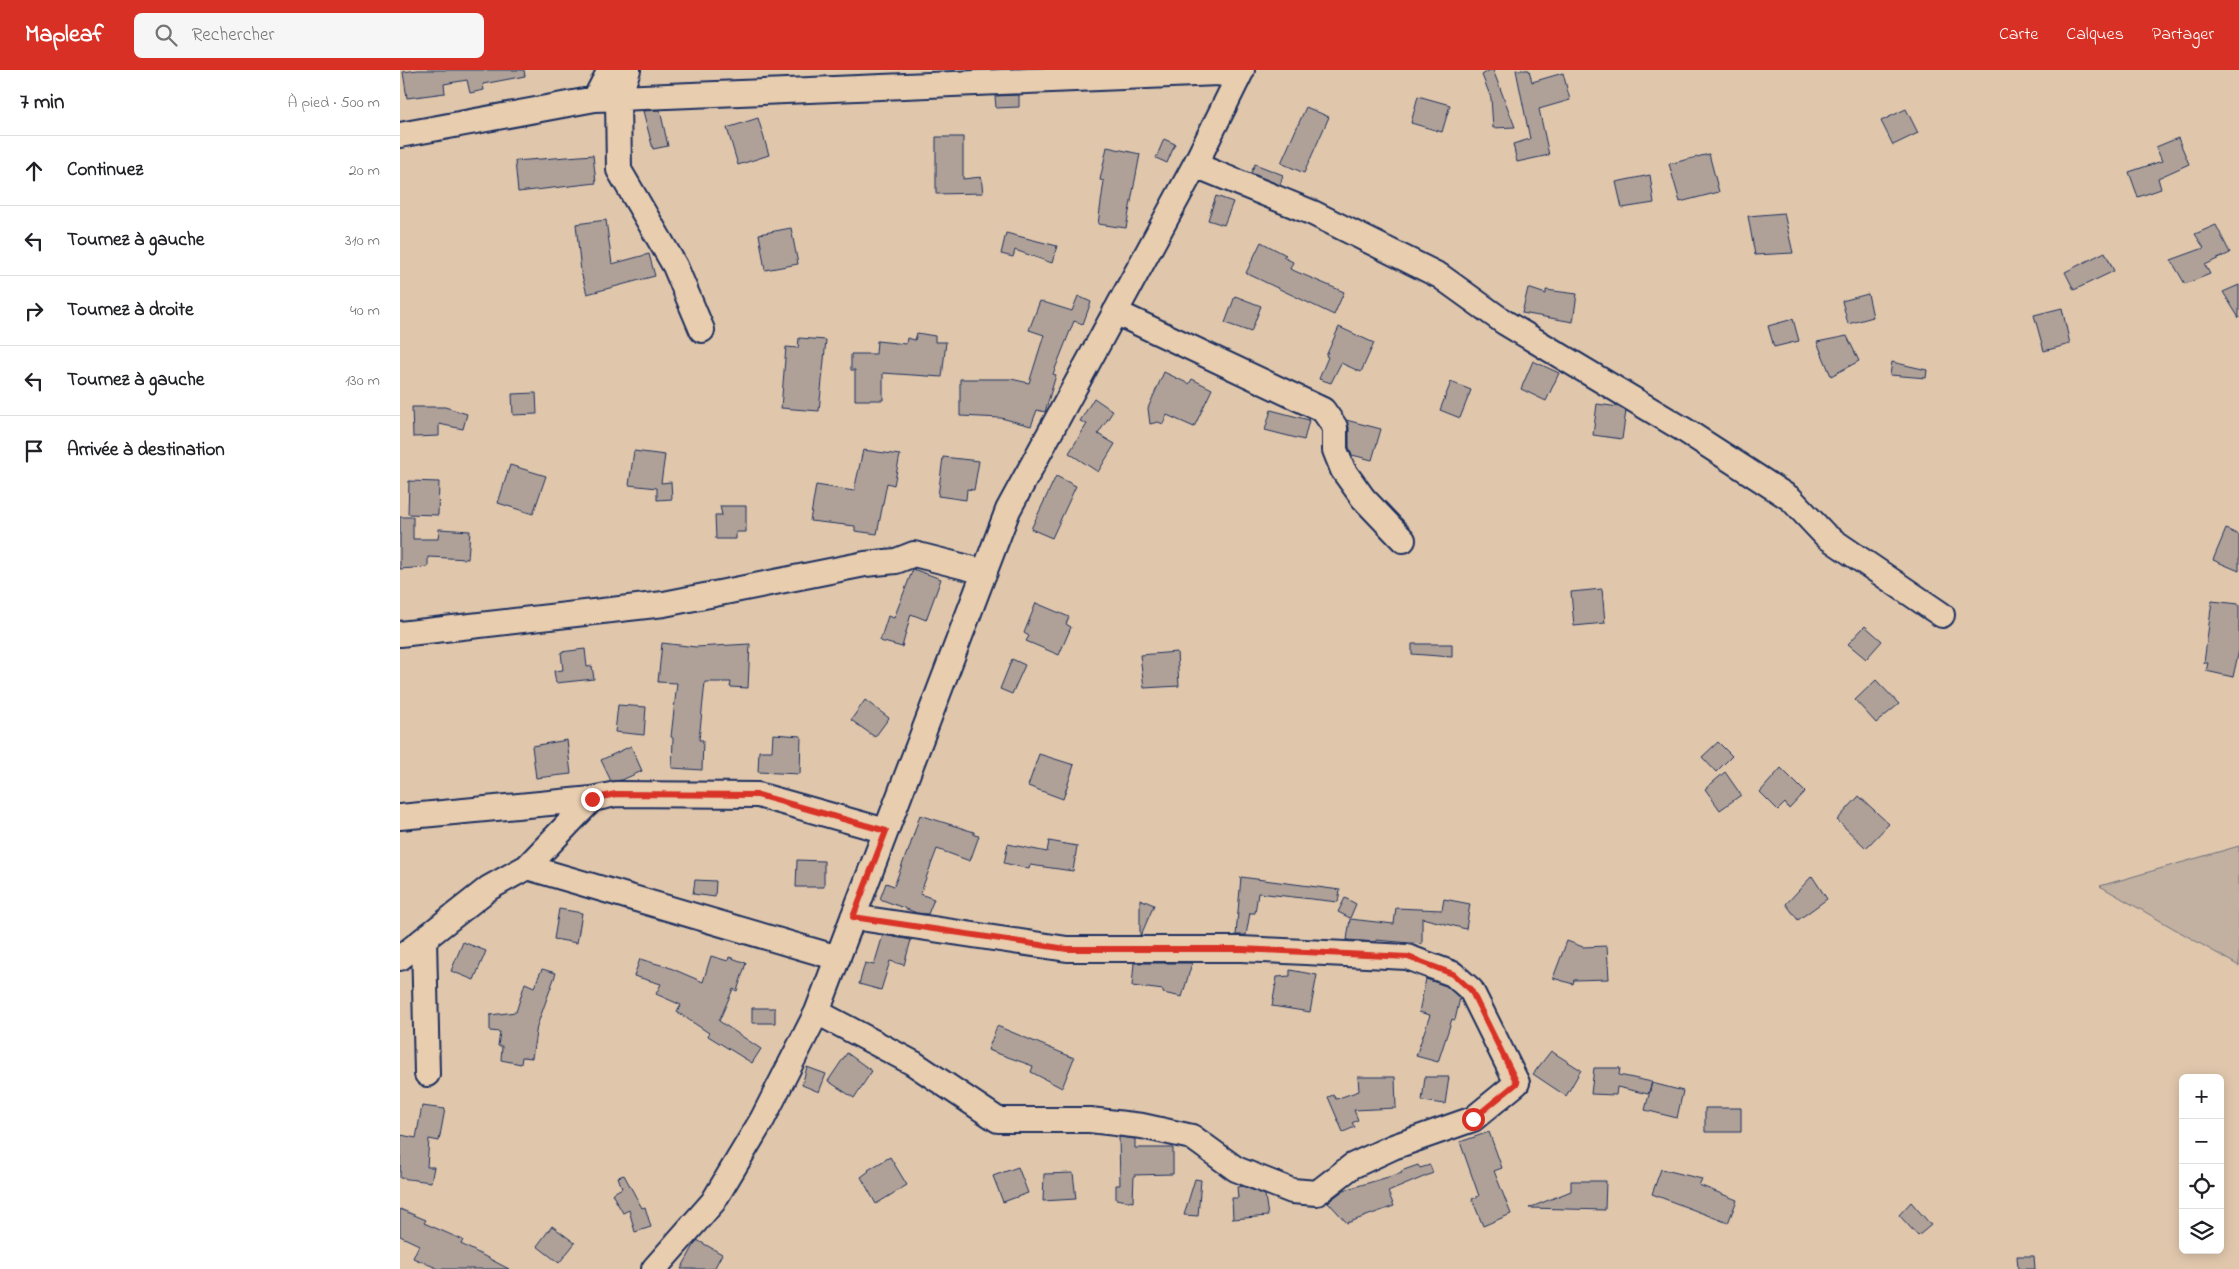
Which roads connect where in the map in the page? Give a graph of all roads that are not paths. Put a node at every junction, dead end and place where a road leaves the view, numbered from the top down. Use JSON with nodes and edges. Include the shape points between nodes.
{"nodes":[{"id":1,"x":610,"y":70,"type":"edge"},
{"id":2,"x":628,"y":70,"type":"edge"},
{"id":3,"x":1239,"y":74,"type":"edge"},
{"id":4,"x":607,"y":99,"type":"junction"},
{"id":5,"x":400,"y":135,"type":"edge"},
{"id":6,"x":1195,"y":165,"type":"junction"},
{"id":7,"x":1115,"y":312,"type":"junction"},
{"id":8,"x":702,"y":330,"type":"dead end"},
{"id":9,"x":1403,"y":540,"type":"dead end"},
{"id":10,"x":985,"y":572,"type":"junction"},
{"id":11,"x":1942,"y":615,"type":"dead end"},
{"id":12,"x":400,"y":634,"type":"edge"},
{"id":13,"x":592,"y":799,"type":"junction"},
{"id":14,"x":400,"y":817,"type":"edge"},
{"id":15,"x":886,"y":831,"type":"junction"},
{"id":16,"x":527,"y":867,"type":"junction"},
{"id":17,"x":853,"y":917,"type":"junction"},
{"id":18,"x":424,"y":940,"type":"junction"},
{"id":19,"x":400,"y":958,"type":"edge"},
{"id":20,"x":838,"y":958,"type":"junction"},
{"id":21,"x":817,"y":1012,"type":"junction"},
{"id":22,"x":426,"y":1074,"type":"dead end"},
{"id":23,"x":654,"y":1269,"type":"edge"}],
"edges":[{"from":1,"to":4,"type":"street"},
{"from":2,"to":4,"type":"street"},
{"from":3,"to":4,"type":"street"},
{"from":3,"to":6,"type":"street"},
{"from":4,"to":5,"type":"street"},
{"from":4,"to":8,"type":"street","via":[[619,170],[675,266]]},
{"from":6,"to":7,"type":"street"},
{"from":6,"to":11,"type":"street","via":[[1313,213],[1440,276],[1504,322],[1686,431],[1791,499],[1826,536]]},
{"from":7,"to":9,"type":"street","via":[[1323,410],[1336,427],[1336,450],[1342,470]]},
{"from":7,"to":10,"type":"street","via":[[1008,510]]},
{"from":10,"to":12,"type":"street","via":[[914,554],[896,561],[865,564],[664,604]]},
{"from":10,"to":15,"type":"street"},
{"from":13,"to":14,"type":"street"},
{"from":13,"to":15,"type":"street","via":[[616,794],[758,795]]},
{"from":13,"to":16,"type":"street"},
{"from":15,"to":17,"type":"street"},
{"from":16,"to":18,"type":"street","via":[[489,888]]},
{"from":16,"to":20,"type":"street"},
{"from":17,"to":20,"type":"street"},
{"from":17,"to":21,"type":"street","via":[[1067,949],[1241,949],[1408,957],[1453,974],[1471,990],[1517,1083],[1473,1119],[1352,1166],[1317,1193],[1292,1192],[1236,1169],[1192,1137],[1142,1126],[1090,1120],[998,1120],[913,1063]]},
{"from":18,"to":19,"type":"street"},
{"from":18,"to":22,"type":"street"},
{"from":20,"to":21,"type":"street"},
{"from":21,"to":23,"type":"street","via":[[762,1120],[713,1202]]}]}
